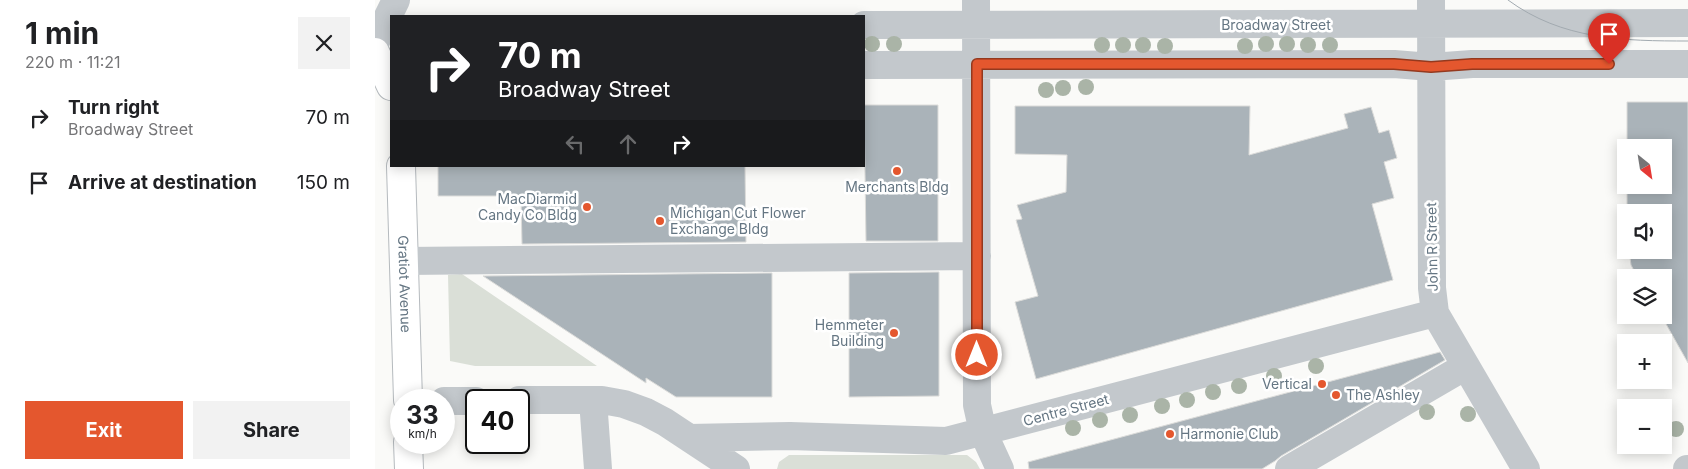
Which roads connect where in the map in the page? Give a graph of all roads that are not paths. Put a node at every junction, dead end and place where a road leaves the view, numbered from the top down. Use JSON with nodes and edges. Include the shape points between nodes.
{"nodes":[{"id":1,"x":395,"y":0,"type":"edge"},
{"id":2,"x":1431,"y":11,"type":"edge"},
{"id":3,"x":976,"y":12,"type":"edge"},
{"id":4,"x":1688,"y":23,"type":"edge"},
{"id":5,"x":865,"y":25,"type":"edge"},
{"id":6,"x":375,"y":43,"type":"edge"},
{"id":7,"x":390,"y":46,"type":"edge"},
{"id":8,"x":375,"y":47,"type":"edge"},
{"id":9,"x":375,"y":52,"type":"edge"},
{"id":10,"x":865,"y":64,"type":"edge"},
{"id":11,"x":977,"y":64,"type":"junction"},
{"id":12,"x":1688,"y":64,"type":"edge"},
{"id":13,"x":1431,"y":67,"type":"junction"},
{"id":14,"x":390,"y":84,"type":"edge"},
{"id":15,"x":401,"y":167,"type":"edge"},
{"id":16,"x":977,"y":256,"type":"junction"},
{"id":17,"x":404,"y":260,"type":"junction"},
{"id":18,"x":1435,"y":313,"type":"junction"},
{"id":19,"x":1466,"y":366,"type":"junction"},
{"id":20,"x":408,"y":389,"type":"edge"},
{"id":21,"x":530,"y":400,"type":"edge"},
{"id":22,"x":593,"y":400,"type":"junction"},
{"id":23,"x":983,"y":432,"type":"junction"},
{"id":24,"x":689,"y":438,"type":"junction"},
{"id":25,"x":408,"y":454,"type":"edge"},
{"id":26,"x":409,"y":469,"type":"edge"},
{"id":27,"x":598,"y":469,"type":"edge"},
{"id":28,"x":736,"y":469,"type":"edge"},
{"id":29,"x":1000,"y":469,"type":"edge"},
{"id":30,"x":1289,"y":469,"type":"edge"},
{"id":31,"x":1526,"y":469,"type":"edge"}],
"edges":[{"from":1,"to":6,"type":"street"},
{"from":2,"to":3,"type":"street","name":"Broadway Street","via":[[1383,24]]},
{"from":2,"to":4,"type":"street","name":"Broadway Street"},
{"from":2,"to":13,"type":"street","name":"John R Street"},
{"from":3,"to":5,"type":"street","name":"Broadway Street"},
{"from":3,"to":11,"type":"street"},
{"from":7,"to":8,"type":"street"},
{"from":9,"to":14,"type":"main road"},
{"from":10,"to":11,"type":"street"},
{"from":11,"to":13,"type":"street","via":[[1394,64]]},
{"from":11,"to":16,"type":"street"},
{"from":12,"to":13,"type":"street","via":[[1472,64]]},
{"from":13,"to":18,"type":"street","name":"John R Street","via":[[1432,288]]},
{"from":15,"to":17,"type":"main road","name":"Gratiot Avenue"},
{"from":16,"to":17,"type":"street"},
{"from":16,"to":23,"type":"street","via":[[977,405]]},
{"from":17,"to":20,"type":"main road","name":"Gratiot Avenue"},
{"from":18,"to":19,"type":"street","name":"John R Street"},
{"from":18,"to":23,"type":"street","name":"Centre Street"},
{"from":19,"to":30,"type":"street"},
{"from":19,"to":31,"type":"street","name":"John R Street"},
{"from":21,"to":22,"type":"street"},
{"from":22,"to":24,"type":"street","via":[[624,404],[646,412]]},
{"from":22,"to":27,"type":"street"},
{"from":23,"to":24,"type":"street","name":"Centre Street","via":[[946,441],[790,436]]},
{"from":23,"to":29,"type":"street"},
{"from":24,"to":28,"type":"street"},
{"from":25,"to":26,"type":"main road"}]}
